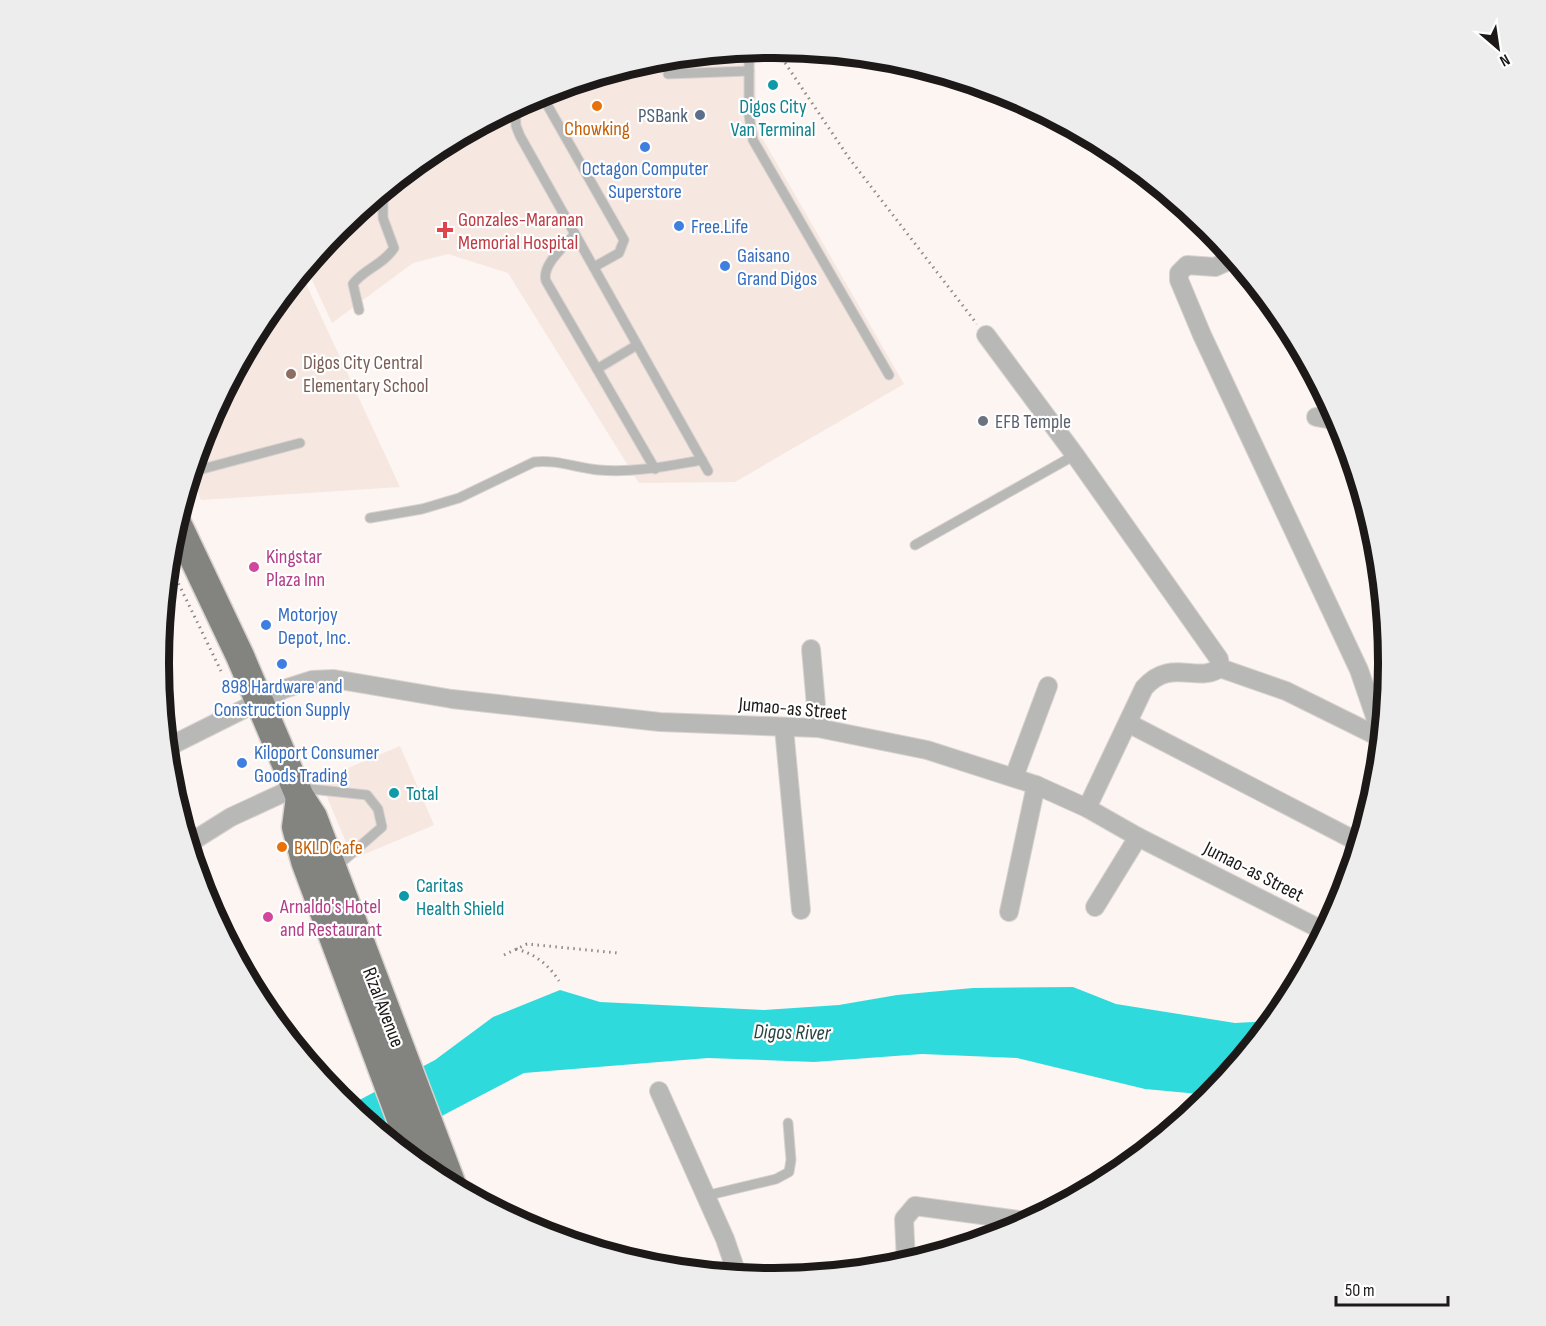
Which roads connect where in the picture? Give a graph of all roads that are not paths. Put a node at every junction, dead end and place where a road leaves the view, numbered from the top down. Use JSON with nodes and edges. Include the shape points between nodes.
{"nodes":[{"id":1,"x":749,"y":59,"type":"edge"},
{"id":2,"x":749,"y":71,"type":"junction"},
{"id":3,"x":668,"y":74,"type":"dead end"},
{"id":4,"x":546,"y":104,"type":"edge"},
{"id":5,"x":516,"y":117,"type":"edge"},
{"id":6,"x":383,"y":201,"type":"edge"},
{"id":7,"x":575,"y":234,"type":"junction"},
{"id":8,"x":1225,"y":262,"type":"edge"},
{"id":9,"x":594,"y":267,"type":"junction"},
{"id":10,"x":359,"y":310,"type":"dead end"},
{"id":11,"x":986,"y":335,"type":"road end"},
{"id":12,"x":637,"y":345,"type":"junction"},
{"id":13,"x":597,"y":369,"type":"junction"},
{"id":14,"x":889,"y":375,"type":"dead end"},
{"id":15,"x":1316,"y":417,"type":"dead end"},
{"id":16,"x":1325,"y":419,"type":"edge"},
{"id":17,"x":300,"y":443,"type":"dead end"},
{"id":18,"x":1075,"y":454,"type":"junction"},
{"id":19,"x":702,"y":460,"type":"junction"},
{"id":20,"x":201,"y":469,"type":"edge"},
{"id":21,"x":655,"y":469,"type":"junction"},
{"id":22,"x":708,"y":471,"type":"dead end"},
{"id":23,"x":370,"y":518,"type":"dead end"},
{"id":24,"x":182,"y":537,"type":"edge"},
{"id":25,"x":915,"y":545,"type":"dead end"},
{"id":26,"x":812,"y":649,"type":"dead end"},
{"id":27,"x":1220,"y":668,"type":"junction"},
{"id":28,"x":1048,"y":686,"type":"dead end"},
{"id":29,"x":260,"y":702,"type":"junction"},
{"id":30,"x":1375,"y":717,"type":"edge"},
{"id":31,"x":1128,"y":723,"type":"junction"},
{"id":32,"x":784,"y":728,"type":"junction"},
{"id":33,"x":818,"y":728,"type":"junction"},
{"id":34,"x":1373,"y":732,"type":"edge"},
{"id":35,"x":174,"y":744,"type":"edge"},
{"id":36,"x":1014,"y":777,"type":"junction"},
{"id":37,"x":1036,"y":784,"type":"junction"},
{"id":38,"x":298,"y":792,"type":"junction"},
{"id":39,"x":1087,"y":808,"type":"junction"},
{"id":40,"x":1138,"y":837,"type":"junction"},
{"id":41,"x":1351,"y":838,"type":"edge"},
{"id":42,"x":195,"y":839,"type":"edge"},
{"id":43,"x":332,"y":870,"type":"junction"},
{"id":44,"x":1095,"y":907,"type":"dead end"},
{"id":45,"x":801,"y":910,"type":"dead end"},
{"id":46,"x":1009,"y":912,"type":"dead end"},
{"id":47,"x":1316,"y":927,"type":"edge"},
{"id":48,"x":388,"y":1052,"type":"junction"},
{"id":49,"x":658,"y":1091,"type":"dead end"},
{"id":50,"x":788,"y":1123,"type":"dead end"},
{"id":51,"x":422,"y":1152,"type":"edge"},
{"id":52,"x":705,"y":1196,"type":"junction"},
{"id":53,"x":1009,"y":1219,"type":"edge"},
{"id":54,"x":906,"y":1253,"type":"edge"},
{"id":55,"x":734,"y":1266,"type":"edge"}],
"edges":[{"from":1,"to":2,"type":"lane"},
{"from":2,"to":3,"type":"lane"},
{"from":2,"to":14,"type":"lane","via":[[753,140]]},
{"from":4,"to":9,"type":"lane","via":[[624,240],[619,253]]},
{"from":5,"to":7,"type":"lane","via":[[517,130]]},
{"from":6,"to":10,"type":"lane","via":[[383,218],[394,248],[387,259],[353,284]]},
{"from":7,"to":9,"type":"lane"},
{"from":7,"to":13,"type":"lane","via":[[544,275]]},
{"from":8,"to":30,"type":"street","via":[[1215,267],[1187,265],[1179,273],[1179,280],[1359,670]]},
{"from":9,"to":12,"type":"lane"},
{"from":11,"to":18,"type":"street"},
{"from":12,"to":13,"type":"lane"},
{"from":12,"to":19,"type":"lane"},
{"from":13,"to":21,"type":"lane"},
{"from":15,"to":16,"type":"street"},
{"from":17,"to":20,"type":"lane"},
{"from":18,"to":25,"type":"lane"},
{"from":18,"to":27,"type":"street","via":[[1219,659]]},
{"from":19,"to":21,"type":"lane"},
{"from":19,"to":22,"type":"lane"},
{"from":21,"to":23,"type":"lane","via":[[600,470],[546,460],[534,462],[459,498]]},
{"from":24,"to":29,"type":"main road","name":"Rizal Avenue"},
{"from":26,"to":33,"type":"street"},
{"from":27,"to":31,"type":"street","via":[[1211,672],[1168,672],[1154,679],[1144,688]]},
{"from":27,"to":34,"type":"street","via":[[1286,691]]},
{"from":28,"to":36,"type":"street"},
{"from":29,"to":32,"type":"street","name":"Jumao-as Street","via":[[297,684],[334,679],[452,699],[621,718]]},
{"from":29,"to":35,"type":"street","name":"Jumao-as Street"},
{"from":29,"to":38,"type":"main road","name":"Rizal Avenue"},
{"from":31,"to":39,"type":"street"},
{"from":31,"to":41,"type":"street"},
{"from":32,"to":33,"type":"street","name":"Jumao-as Street"},
{"from":32,"to":45,"type":"street"},
{"from":33,"to":36,"type":"street","name":"Jumao-as Street","via":[[927,750]]},
{"from":36,"to":37,"type":"street","name":"Jumao-as Street"},
{"from":37,"to":39,"type":"street","name":"Jumao-as Street"},
{"from":37,"to":46,"type":"street"},
{"from":38,"to":42,"type":"street","via":[[231,817]]},
{"from":38,"to":43,"type":"main road","name":"Rizal Avenue","via":[[313,817]]},
{"from":38,"to":43,"type":"lane","via":[[368,795],[378,809],[382,827]]},
{"from":38,"to":48,"type":"main road","name":"Rizal Avenue","via":[[298,837]]},
{"from":39,"to":40,"type":"street","name":"Jumao-as Street"},
{"from":40,"to":44,"type":"street"},
{"from":40,"to":47,"type":"street","name":"Jumao-as Street"},
{"from":43,"to":48,"type":"main road","name":"Rizal Avenue"},
{"from":48,"to":51,"type":"main road","name":"Rizal Avenue"},
{"from":49,"to":52,"type":"street"},
{"from":50,"to":52,"type":"lane","via":[[789,1172],[776,1179]]},
{"from":52,"to":55,"type":"street"},
{"from":53,"to":54,"type":"street","via":[[915,1206],[904,1219]]}]}
